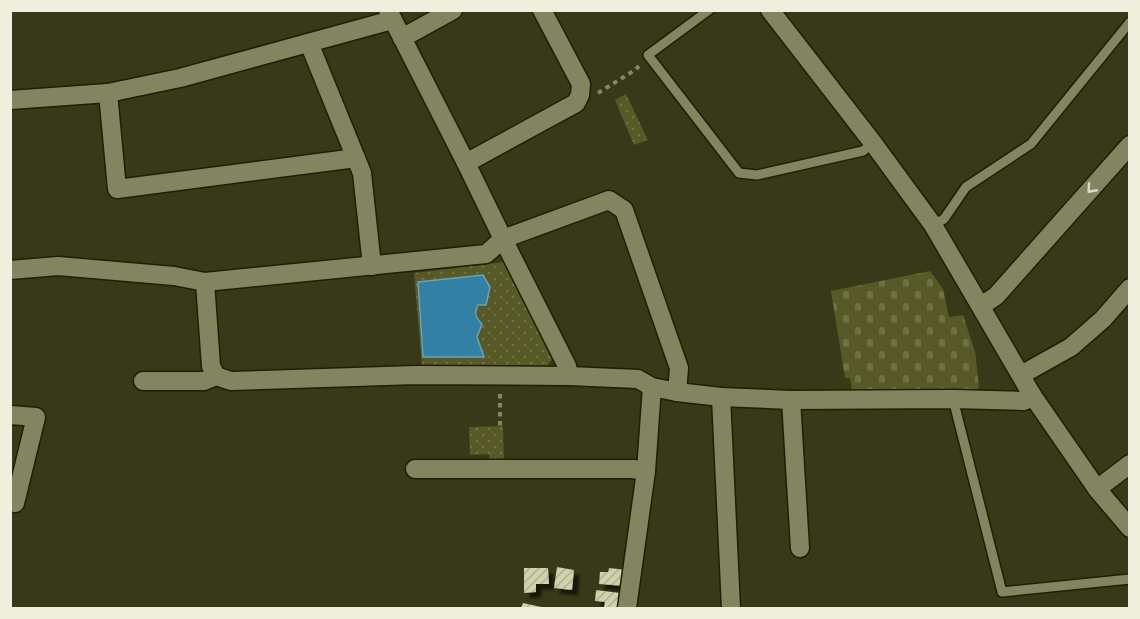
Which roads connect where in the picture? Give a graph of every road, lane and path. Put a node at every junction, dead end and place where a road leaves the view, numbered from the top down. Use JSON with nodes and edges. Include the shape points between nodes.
{"nodes":[{"id":1,"x":453,"y":10,"type":"edge"},
{"id":2,"x":542,"y":10,"type":"edge"},
{"id":3,"x":709,"y":10,"type":"edge"},
{"id":4,"x":770,"y":10,"type":"edge"},
{"id":5,"x":390,"y":15,"type":"edge"},
{"id":6,"x":1130,"y":22,"type":"edge"},
{"id":7,"x":402,"y":38,"type":"junction"},
{"id":8,"x":309,"y":43,"type":"junction"},
{"id":9,"x":648,"y":55,"type":"junction"},
{"id":10,"x":108,"y":93,"type":"junction"},
{"id":11,"x":580,"y":95,"type":"junction"},
{"id":12,"x":10,"y":100,"type":"edge"},
{"id":13,"x":873,"y":143,"type":"junction"},
{"id":14,"x":1130,"y":145,"type":"edge"},
{"id":15,"x":356,"y":158,"type":"junction"},
{"id":16,"x":466,"y":163,"type":"junction"},
{"id":17,"x":933,"y":225,"type":"junction"},
{"id":18,"x":503,"y":239,"type":"junction"},
{"id":19,"x":372,"y":266,"type":"junction"},
{"id":20,"x":10,"y":270,"type":"edge"},
{"id":21,"x":205,"y":282,"type":"junction"},
{"id":22,"x":1130,"y":288,"type":"edge"},
{"id":23,"x":981,"y":306,"type":"junction"},
{"id":24,"x":1021,"y":375,"type":"junction"},
{"id":25,"x":216,"y":376,"type":"junction"},
{"id":26,"x":500,"y":376,"type":"junction"},
{"id":27,"x":569,"y":376,"type":"junction"},
{"id":28,"x":143,"y":381,"type":"dead end"},
{"id":29,"x":652,"y":387,"type":"junction"},
{"id":30,"x":677,"y":392,"type":"junction"},
{"id":31,"x":1032,"y":395,"type":"junction"},
{"id":32,"x":721,"y":397,"type":"junction"},
{"id":33,"x":791,"y":399,"type":"junction"},
{"id":34,"x":953,"y":399,"type":"junction"},
{"id":35,"x":10,"y":415,"type":"edge"},
{"id":36,"x":500,"y":426,"type":"dead end"},
{"id":37,"x":1130,"y":464,"type":"edge"},
{"id":38,"x":415,"y":470,"type":"dead end"},
{"id":39,"x":646,"y":471,"type":"junction"},
{"id":40,"x":1097,"y":489,"type":"junction"},
{"id":41,"x":15,"y":503,"type":"dead end"},
{"id":42,"x":1130,"y":528,"type":"edge"},
{"id":43,"x":800,"y":548,"type":"dead end"},
{"id":44,"x":1130,"y":579,"type":"edge"},
{"id":45,"x":627,"y":609,"type":"edge"},
{"id":46,"x":731,"y":609,"type":"edge"}],
"edges":[{"from":1,"to":7,"type":"street"},
{"from":2,"to":11,"type":"street","via":[[581,84]]},
{"from":3,"to":9,"type":"lane"},
{"from":4,"to":13,"type":"street"},
{"from":5,"to":7,"type":"street"},
{"from":5,"to":8,"type":"street"},
{"from":6,"to":17,"type":"lane","via":[[1031,144],[966,187],[944,219]]},
{"from":7,"to":16,"type":"street"},
{"from":8,"to":10,"type":"street"},
{"from":8,"to":15,"type":"street"},
{"from":9,"to":11,"type":"path","via":[[635,70],[594,96]]},
{"from":9,"to":13,"type":"lane","via":[[739,173],[757,176],[863,151]]},
{"from":10,"to":12,"type":"street"},
{"from":10,"to":15,"type":"street","via":[[117,189]]},
{"from":11,"to":16,"type":"street","via":[[576,103]]},
{"from":13,"to":17,"type":"street"},
{"from":14,"to":23,"type":"street","one_way":true,"via":[[996,296]]},
{"from":15,"to":19,"type":"street","via":[[362,173]]},
{"from":16,"to":18,"type":"street"},
{"from":17,"to":23,"type":"street"},
{"from":18,"to":19,"type":"street","via":[[486,254]]},
{"from":18,"to":27,"type":"street"},
{"from":18,"to":30,"type":"street","via":[[609,200],[624,210],[680,368]]},
{"from":19,"to":21,"type":"street"},
{"from":20,"to":21,"type":"street","via":[[58,266]]},
{"from":21,"to":25,"type":"street","via":[[211,366]]},
{"from":22,"to":24,"type":"street","via":[[1103,319],[1071,346]]},
{"from":23,"to":24,"type":"street"},
{"from":24,"to":31,"type":"street"},
{"from":25,"to":26,"type":"street","via":[[231,381]]},
{"from":25,"to":28,"type":"street","via":[[204,381]]},
{"from":26,"to":27,"type":"street"},
{"from":26,"to":36,"type":"path"},
{"from":27,"to":29,"type":"street","via":[[638,379]]},
{"from":29,"to":30,"type":"street"},
{"from":29,"to":39,"type":"street"},
{"from":30,"to":32,"type":"street"},
{"from":31,"to":34,"type":"street","via":[[1024,401]]},
{"from":31,"to":40,"type":"street"},
{"from":32,"to":33,"type":"street"},
{"from":32,"to":46,"type":"street"},
{"from":33,"to":34,"type":"street"},
{"from":33,"to":43,"type":"street"},
{"from":34,"to":44,"type":"lane","via":[[1002,592]]},
{"from":35,"to":41,"type":"street","via":[[36,417]]},
{"from":37,"to":40,"type":"street"},
{"from":38,"to":39,"type":"street"},
{"from":39,"to":45,"type":"street"},
{"from":40,"to":42,"type":"street"}]}
